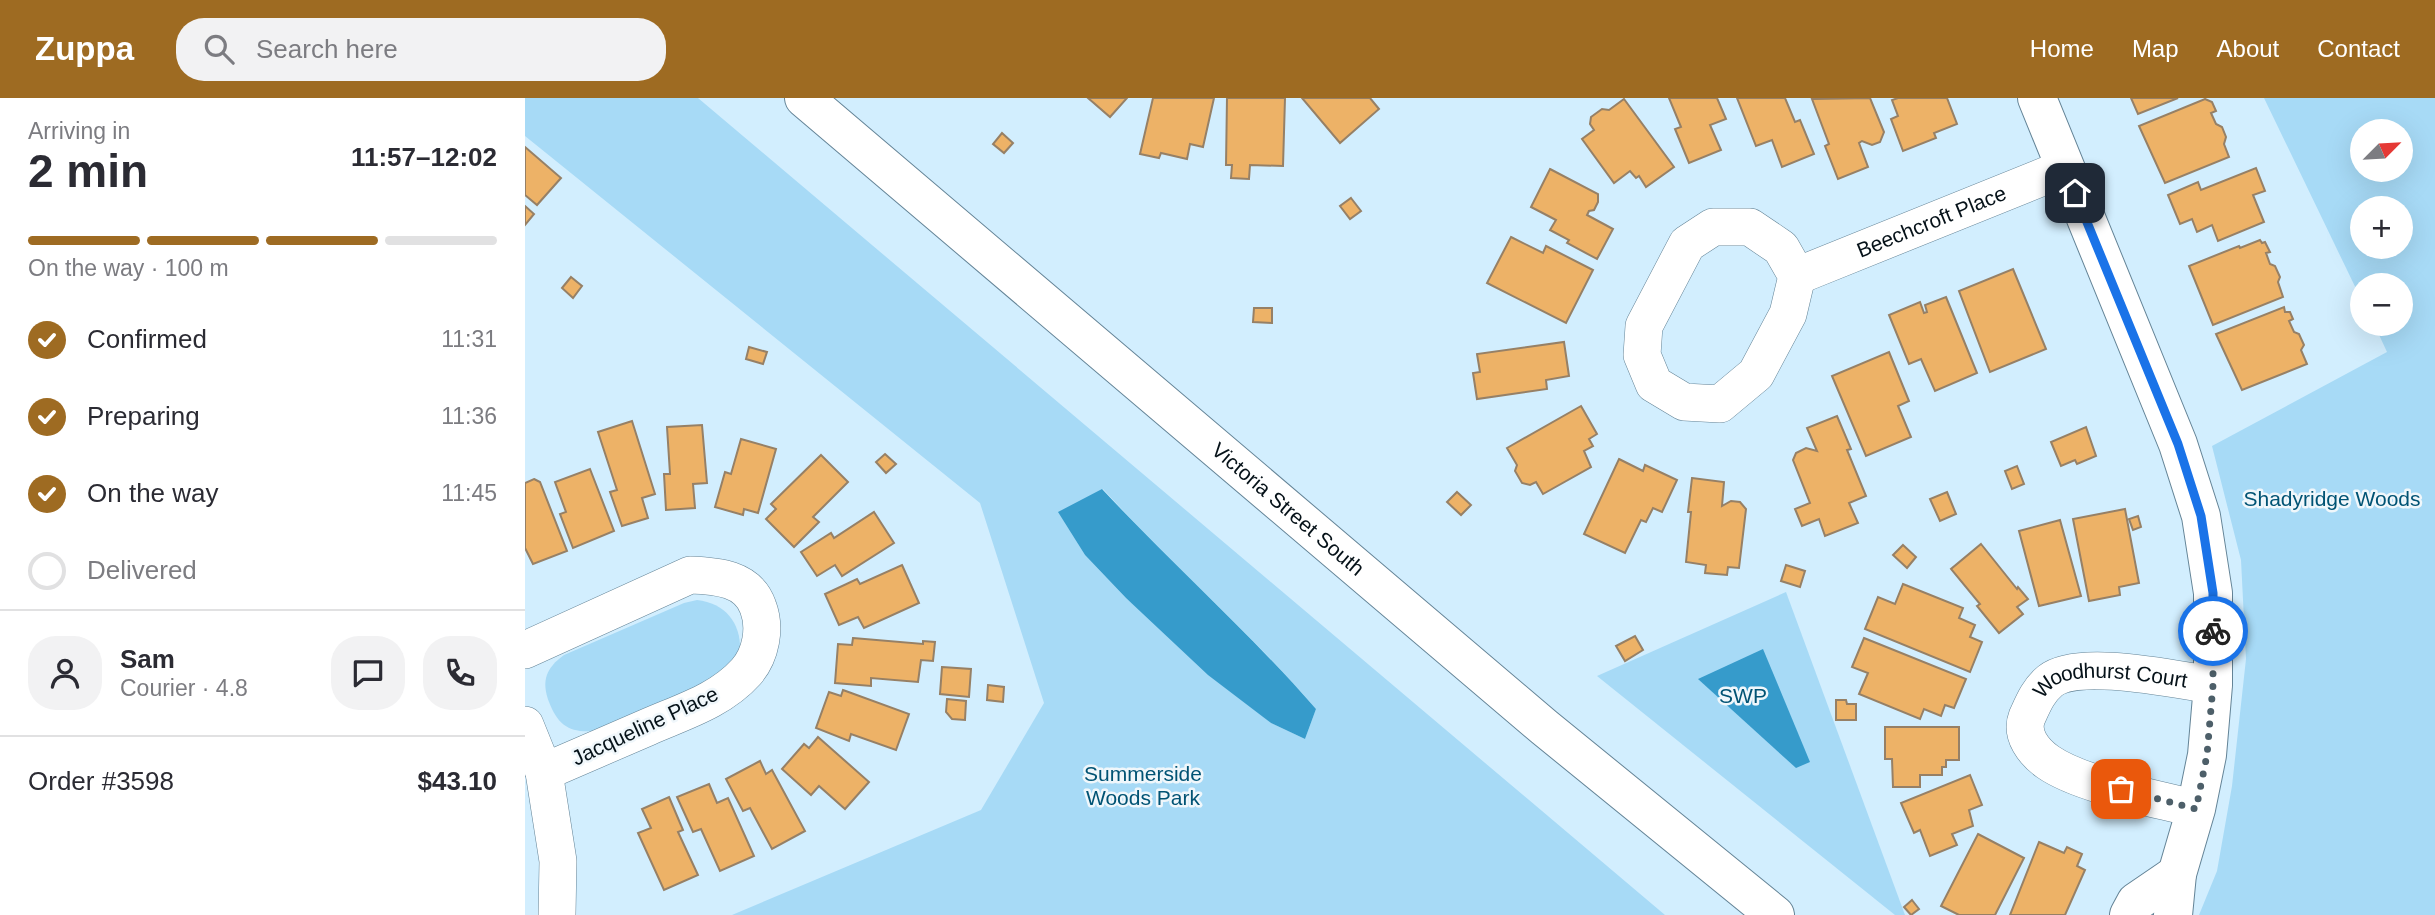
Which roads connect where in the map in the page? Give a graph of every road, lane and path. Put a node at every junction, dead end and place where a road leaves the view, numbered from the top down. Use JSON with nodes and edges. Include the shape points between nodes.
{"nodes":[{"id":1,"x":804,"y":98,"type":"edge"},
{"id":2,"x":2037,"y":98,"type":"edge"},
{"id":3,"x":2065,"y":168,"type":"junction"},
{"id":4,"x":1797,"y":276,"type":"junction"},
{"id":5,"x":525,"y":650,"type":"edge"},
{"id":6,"x":2213,"y":685,"type":"junction"},
{"id":7,"x":525,"y":725,"type":"edge"},
{"id":8,"x":544,"y":772,"type":"junction"},
{"id":9,"x":2196,"y":809,"type":"junction"},
{"id":10,"x":2177,"y":874,"type":"junction"},
{"id":11,"x":557,"y":915,"type":"edge"},
{"id":12,"x":1775,"y":915,"type":"edge"},
{"id":13,"x":2129,"y":915,"type":"edge"},
{"id":14,"x":2173,"y":915,"type":"edge"}],
"edges":[{"from":1,"to":12,"type":"main road","name":"Victoria Street South","via":[[1544,727]]},
{"from":2,"to":3,"type":"main road"},
{"from":3,"to":4,"type":"street","name":"Beechcroft Place"},
{"from":3,"to":6,"type":"main road","via":[[2178,444],[2201,516],[2213,593]]},
{"from":4,"to":4,"type":"street","via":[[1781,248],[1750,227],[1713,228],[1687,244],[1644,326],[1642,355],[1654,384],[1684,402],[1720,404],[1756,374],[1788,314]]},
{"from":5,"to":8,"type":"street","name":"Jacqueline Place","via":[[691,575],[719,576],[738,583],[754,597],[762,618],[761,643],[747,671],[715,698]]},
{"from":6,"to":9,"type":"main road","via":[[2207,755]]},
{"from":6,"to":9,"type":"street","name":"Woodhurst Court","via":[[2111,671],[2075,671],[2051,680],[2035,698],[2025,724],[2031,747],[2074,776]]},
{"from":7,"to":8,"type":"street"},
{"from":8,"to":11,"type":"street","via":[[558,861]]},
{"from":9,"to":10,"type":"main road"},
{"from":10,"to":13,"type":"main road","via":[[2136,902]]},
{"from":10,"to":14,"type":"main road"}]}
